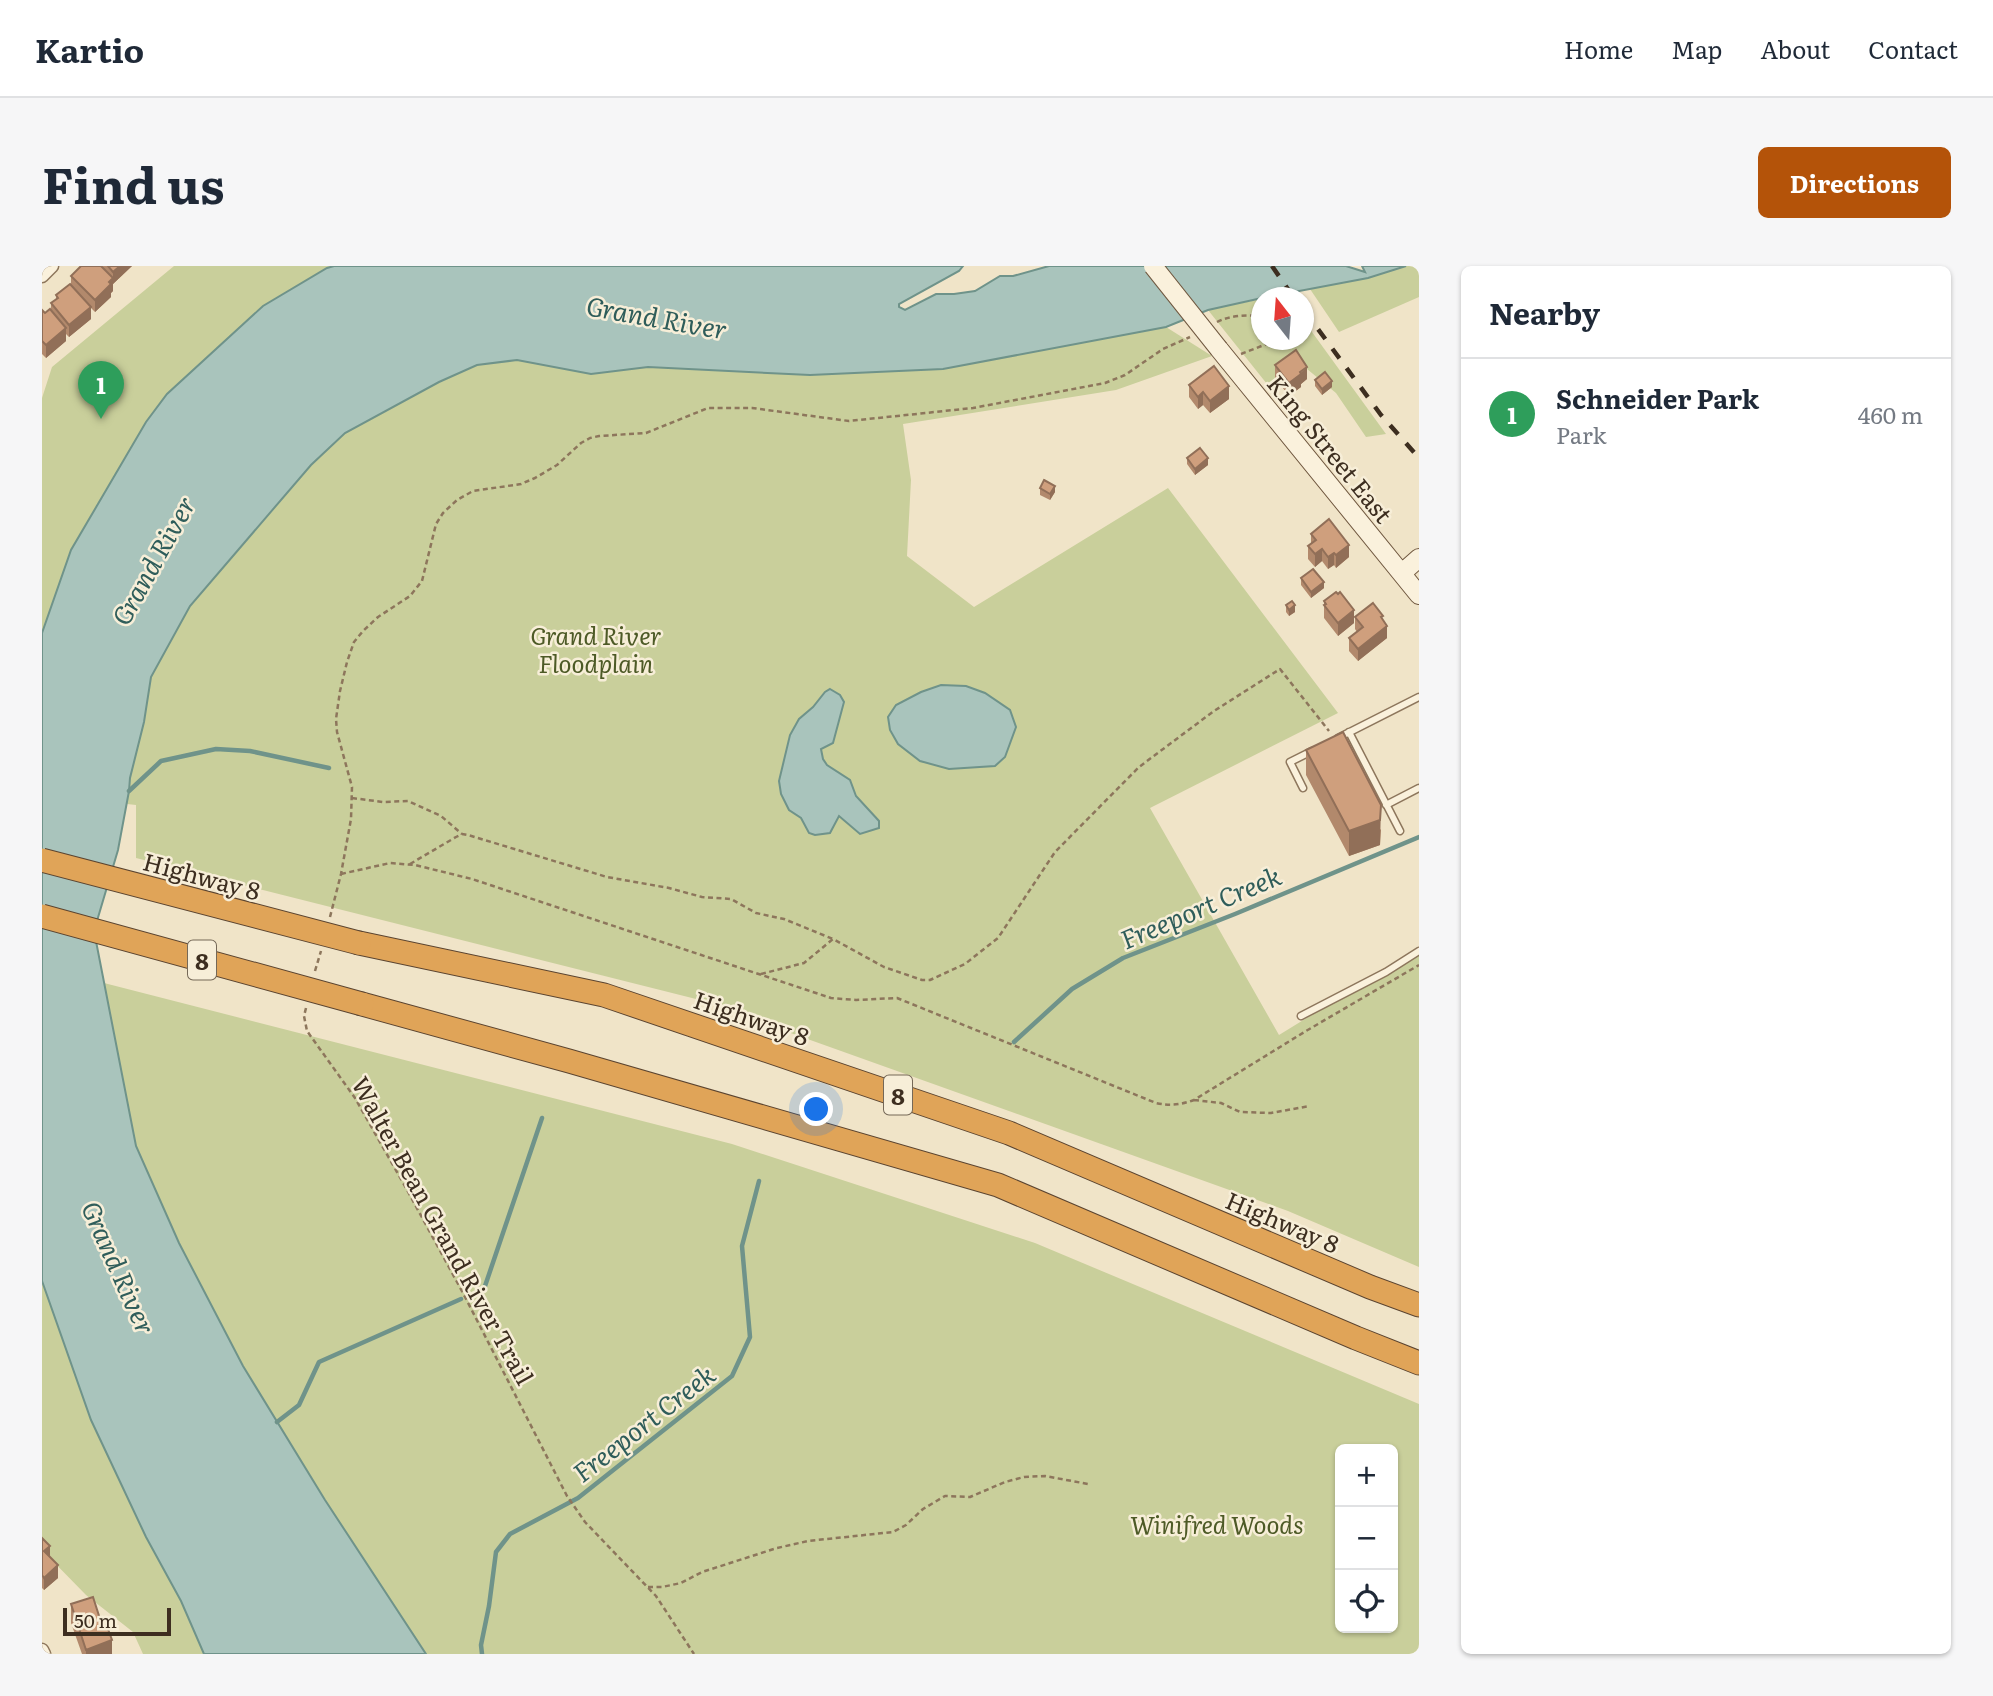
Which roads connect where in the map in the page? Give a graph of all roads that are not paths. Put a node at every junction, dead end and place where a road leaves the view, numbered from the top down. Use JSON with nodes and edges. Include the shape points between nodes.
{"nodes":[{"id":1,"x":52,"y":266,"type":"edge"},
{"id":2,"x":1153,"y":266,"type":"edge"},
{"id":3,"x":42,"y":276,"type":"edge"},
{"id":4,"x":1419,"y":558,"type":"edge"},
{"id":5,"x":1402,"y":573,"type":"junction"},
{"id":6,"x":1419,"y":595,"type":"edge"},
{"id":7,"x":1419,"y":697,"type":"edge"},
{"id":8,"x":1349,"y":732,"type":"junction"},
{"id":9,"x":1335,"y":739,"type":"edge"},
{"id":10,"x":1324,"y":745,"type":"edge"},
{"id":11,"x":1303,"y":788,"type":"dead end"},
{"id":12,"x":1419,"y":788,"type":"edge"},
{"id":13,"x":1386,"y":805,"type":"junction"},
{"id":14,"x":1400,"y":831,"type":"dead end"},
{"id":15,"x":42,"y":860,"type":"edge"},
{"id":16,"x":42,"y":916,"type":"edge"},
{"id":17,"x":1419,"y":950,"type":"edge"},
{"id":18,"x":1301,"y":1016,"type":"dead end"},
{"id":19,"x":1419,"y":1305,"type":"edge"},
{"id":20,"x":1419,"y":1363,"type":"edge"}],
"edges":[{"from":1,"to":3,"type":"street"},
{"from":2,"to":5,"type":"main road","name":"King Street East","bridge":true},
{"from":4,"to":5,"type":"main road"},
{"from":5,"to":6,"type":"main road","name":"King Street East"},
{"from":7,"to":8,"type":"lane"},
{"from":8,"to":9,"type":"lane"},
{"from":8,"to":13,"type":"lane"},
{"from":10,"to":11,"type":"lane","via":[[1290,762]]},
{"from":12,"to":13,"type":"lane"},
{"from":13,"to":14,"type":"lane"},
{"from":15,"to":19,"type":"highway","name":"Highway 8","number":"8","bridge":true,"via":[[359,943],[604,995],[1009,1133]]},
{"from":16,"to":20,"type":"highway","number":"8","bridge":true,"via":[[998,1185]]},
{"from":17,"to":18,"type":"lane"}]}
